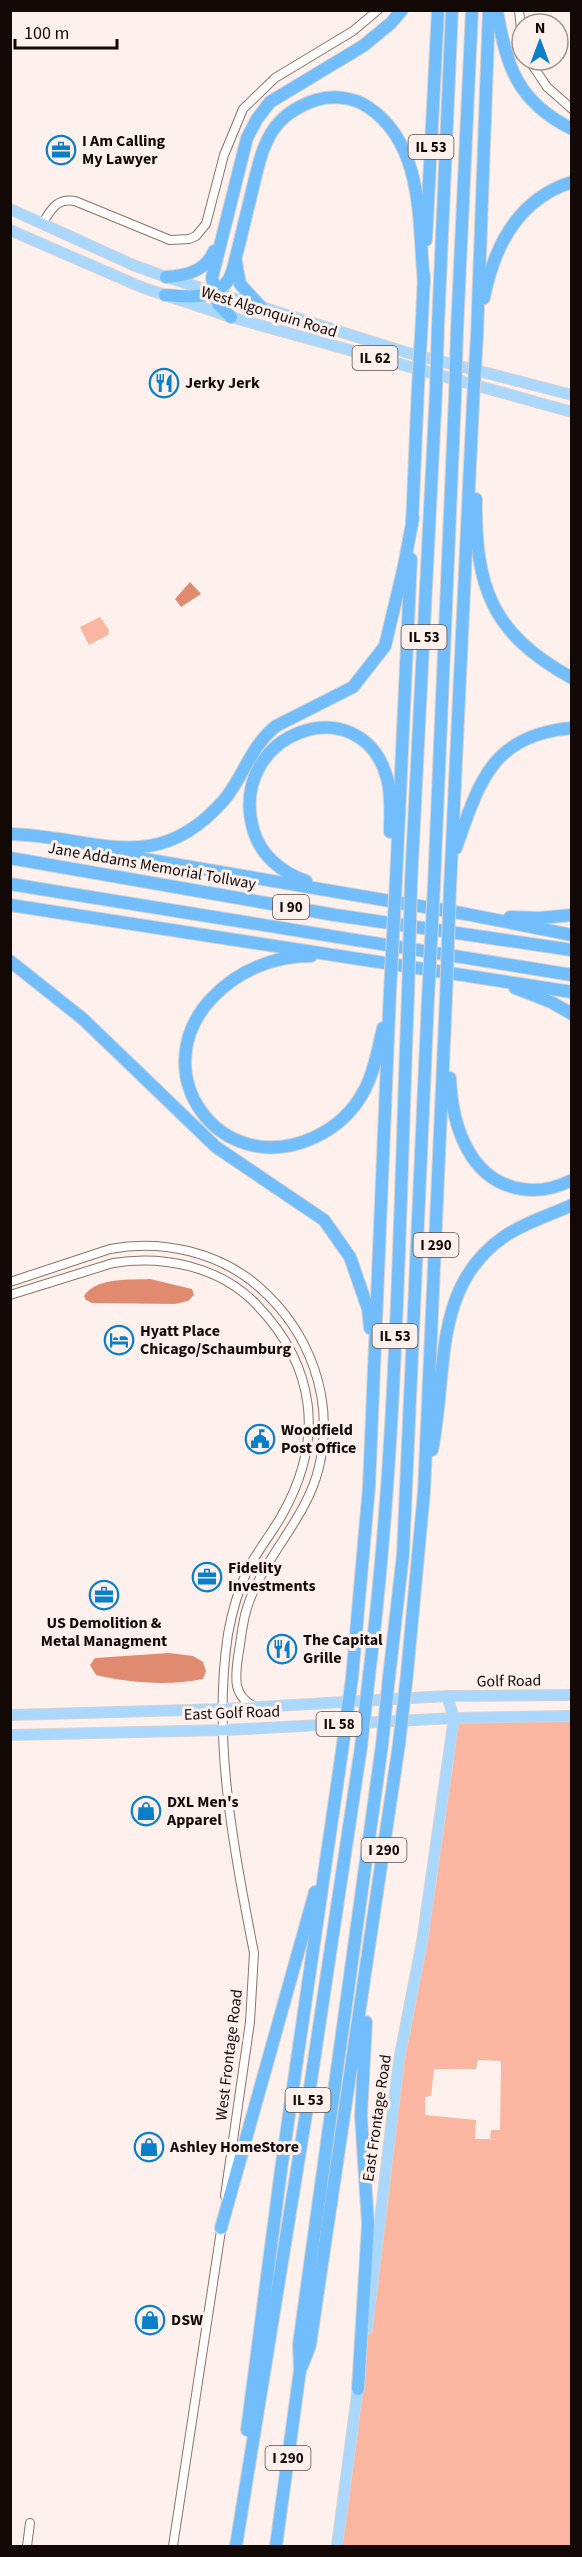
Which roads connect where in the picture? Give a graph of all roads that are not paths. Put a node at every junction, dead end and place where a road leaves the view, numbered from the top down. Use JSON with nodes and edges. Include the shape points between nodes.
{"nodes":[{"id":1,"x":378,"y":10,"type":"edge"},
{"id":2,"x":402,"y":10,"type":"edge"},
{"id":3,"x":438,"y":10,"type":"edge"},
{"id":4,"x":452,"y":10,"type":"edge"},
{"id":5,"x":472,"y":10,"type":"edge"},
{"id":6,"x":489,"y":10,"type":"edge"},
{"id":7,"x":496,"y":10,"type":"edge"},
{"id":8,"x":537,"y":72,"type":"edge"},
{"id":9,"x":572,"y":108,"type":"edge"},
{"id":10,"x":572,"y":129,"type":"edge"},
{"id":11,"x":572,"y":182,"type":"edge"},
{"id":12,"x":10,"y":209,"type":"edge"},
{"id":13,"x":42,"y":224,"type":"junction"},
{"id":14,"x":224,"y":227,"type":"junction"},
{"id":15,"x":10,"y":230,"type":"edge"},
{"id":16,"x":235,"y":258,"type":"junction"},
{"id":17,"x":166,"y":276,"type":"junction"},
{"id":18,"x":424,"y":283,"type":"junction"},
{"id":19,"x":214,"y":292,"type":"junction"},
{"id":20,"x":165,"y":296,"type":"junction"},
{"id":21,"x":261,"y":307,"type":"junction"},
{"id":22,"x":231,"y":317,"type":"junction"},
{"id":23,"x":477,"y":334,"type":"junction"},
{"id":24,"x":572,"y":395,"type":"edge"},
{"id":25,"x":572,"y":412,"type":"edge"},
{"id":26,"x":470,"y":451,"type":"junction"},
{"id":27,"x":412,"y":518,"type":"junction"},
{"id":28,"x":572,"y":678,"type":"edge"},
{"id":29,"x":572,"y":728,"type":"edge"},
{"id":30,"x":10,"y":836,"type":"edge"},
{"id":31,"x":10,"y":858,"type":"edge"},
{"id":32,"x":451,"y":860,"type":"junction"},
{"id":33,"x":396,"y":877,"type":"junction"},
{"id":34,"x":10,"y":884,"type":"edge"},
{"id":35,"x":350,"y":896,"type":"junction"},
{"id":36,"x":10,"y":905,"type":"edge"},
{"id":37,"x":466,"y":914,"type":"junction"},
{"id":38,"x":572,"y":915,"type":"edge"},
{"id":39,"x":572,"y":935,"type":"edge"},
{"id":40,"x":572,"y":950,"type":"edge"},
{"id":41,"x":338,"y":955,"type":"junction"},
{"id":42,"x":10,"y":962,"type":"edge"},
{"id":43,"x":471,"y":975,"type":"junction"},
{"id":44,"x":572,"y":975,"type":"edge"},
{"id":45,"x":572,"y":992,"type":"edge"},
{"id":46,"x":390,"y":997,"type":"junction"},
{"id":47,"x":572,"y":1014,"type":"edge"},
{"id":48,"x":446,"y":1020,"type":"junction"},
{"id":49,"x":572,"y":1179,"type":"edge"},
{"id":50,"x":572,"y":1205,"type":"edge"},
{"id":51,"x":10,"y":1282,"type":"edge"},
{"id":52,"x":10,"y":1295,"type":"edge"},
{"id":53,"x":375,"y":1373,"type":"junction"},
{"id":54,"x":424,"y":1492,"type":"junction"},
{"id":55,"x":572,"y":1695,"type":"edge"},
{"id":56,"x":447,"y":1696,"type":"junction"},
{"id":57,"x":256,"y":1708,"type":"junction"},
{"id":58,"x":224,"y":1709,"type":"junction"},
{"id":59,"x":10,"y":1715,"type":"edge"},
{"id":60,"x":572,"y":1716,"type":"edge"},
{"id":61,"x":454,"y":1718,"type":"junction"},
{"id":62,"x":225,"y":1730,"type":"junction"},
{"id":63,"x":10,"y":1735,"type":"edge"},
{"id":64,"x":330,"y":1833,"type":"junction"},
{"id":65,"x":368,"y":1957,"type":"junction"},
{"id":66,"x":221,"y":2228,"type":"junction"},
{"id":67,"x":300,"y":2370,"type":"junction"},
{"id":68,"x":358,"y":2389,"type":"junction"},
{"id":69,"x":249,"y":2452,"type":"junction"},
{"id":70,"x":30,"y":2523,"type":"dead end"},
{"id":71,"x":27,"y":2547,"type":"edge"},
{"id":72,"x":173,"y":2547,"type":"edge"},
{"id":73,"x":236,"y":2547,"type":"edge"},
{"id":74,"x":276,"y":2547,"type":"edge"},
{"id":75,"x":337,"y":2547,"type":"edge"}],
"edges":[{"from":1,"to":13,"type":"street","via":[[353,31],[275,78],[243,109],[224,155],[206,224],[196,236],[170,240],[64,199],[55,204]]},
{"from":2,"to":14,"type":"highway","via":[[374,38],[288,89],[262,110],[247,138]]},
{"from":3,"to":18,"type":"highway","number":"IL 53"},
{"from":4,"to":69,"type":"highway","number":"IL 53","bridge":true,"via":[[384,1548],[362,1747]]},
{"from":5,"to":67,"type":"highway","number":"IL 53","bridge":true,"via":[[403,1554],[382,1745],[299,2344]]},
{"from":6,"to":23,"type":"highway","number":"IL 53"},
{"from":7,"to":10,"type":"highway","via":[[505,52],[524,91],[541,110]]},
{"from":8,"to":9,"type":"street","via":[[547,87]]},
{"from":11,"to":23,"type":"highway","via":[[543,195],[505,234],[488,278]]},
{"from":12,"to":13,"type":"main road","number":"IL 62"},
{"from":13,"to":17,"type":"main road","name":"West Algonquin Road","number":"IL 62"},
{"from":14,"to":17,"type":"highway","via":[[204,266],[190,273]]},
{"from":14,"to":19,"type":"highway","via":[[212,278]]},
{"from":15,"to":20,"type":"main road","name":"West Algonquin Road","number":"IL 62"},
{"from":16,"to":18,"type":"highway","via":[[263,146],[274,128],[303,105],[323,98],[342,98],[360,102],[376,113],[405,151],[415,188]]},
{"from":16,"to":19,"type":"highway","via":[[227,283]]},
{"from":16,"to":21,"type":"highway","via":[[240,284]]},
{"from":17,"to":19,"type":"main road","name":"West Algonquin Road","number":"IL 62"},
{"from":18,"to":27,"type":"highway","number":"IL 53","bridge":true},
{"from":19,"to":20,"type":"highway"},
{"from":19,"to":21,"type":"main road","name":"West Algonquin Road","number":"IL 62"},
{"from":19,"to":22,"type":"highway","via":[[218,304]]},
{"from":20,"to":22,"type":"main road","name":"West Algonquin Road","number":"IL 62"},
{"from":21,"to":24,"type":"main road","name":"West Algonquin Road","number":"IL 62","via":[[405,352]]},
{"from":22,"to":25,"type":"main road","name":"West Algonquin Road","number":"IL 62"},
{"from":23,"to":26,"type":"highway","number":"IL 53","bridge":true},
{"from":26,"to":28,"type":"highway","via":[[476,489],[477,557],[487,592],[514,635]]},
{"from":26,"to":32,"type":"highway","number":"IL 53"},
{"from":27,"to":30,"type":"highway","via":[[385,646],[353,687],[268,732],[225,799],[200,823],[173,839],[135,849],[43,835]]},
{"from":27,"to":33,"type":"highway","number":"IL 53"},
{"from":29,"to":32,"type":"highway","via":[[526,739],[487,771],[471,801]]},
{"from":30,"to":35,"type":"highway"},
{"from":31,"to":40,"type":"highway","name":"Jane Addams Memorial Tollway","number":"I 90","via":[[335,915]]},
{"from":32,"to":48,"type":"highway","number":"I 290","bridge":true},
{"from":33,"to":35,"type":"highway","via":[[390,854],[389,786],[374,752],[343,730],[323,727],[296,732],[274,747],[256,773],[249,806],[254,832],[265,853],[288,874]]},
{"from":33,"to":46,"type":"highway","number":"I 290","bridge":true},
{"from":34,"to":44,"type":"highway","number":"I 90"},
{"from":35,"to":37,"type":"highway"},
{"from":36,"to":41,"type":"highway"},
{"from":37,"to":38,"type":"highway","via":[[540,918]]},
{"from":37,"to":39,"type":"highway"},
{"from":41,"to":43,"type":"highway"},
{"from":41,"to":46,"type":"highway","via":[[294,957],[255,966],[207,1002],[188,1036],[186,1068],[193,1099],[210,1124],[243,1144],[270,1148],[302,1143],[337,1124],[371,1077]]},
{"from":42,"to":53,"type":"highway","via":[[82,1019],[216,1147],[324,1220],[350,1257],[365,1298]]},
{"from":43,"to":45,"type":"highway"},
{"from":43,"to":47,"type":"highway","via":[[525,991]]},
{"from":46,"to":53,"type":"highway","number":"I 290"},
{"from":48,"to":49,"type":"highway","via":[[452,1105],[459,1133],[473,1159],[489,1176],[512,1188],[546,1190]]},
{"from":48,"to":54,"type":"highway","number":"I 290"},
{"from":50,"to":54,"type":"highway","via":[[506,1234],[482,1254],[464,1278],[451,1315],[435,1440]]},
{"from":51,"to":57,"type":"street","via":[[110,1249],[143,1245],[180,1249],[223,1264],[249,1279],[285,1313],[304,1344],[323,1405],[319,1466],[310,1492],[247,1608],[236,1682],[245,1702]]},
{"from":52,"to":58,"type":"street","name":"West Frontage Road","via":[[113,1263],[176,1262],[213,1275],[250,1298],[286,1339],[306,1388],[307,1448],[294,1493],[249,1568],[236,1600],[228,1634]]},
{"from":53,"to":64,"type":"highway","number":"I 290","bridge":true,"via":[[352,1678]]},
{"from":54,"to":65,"type":"highway","number":"I 290","bridge":true,"via":[[399,1744]]},
{"from":55,"to":56,"type":"main road","name":"Golf Road","number":"IL 58"},
{"from":56,"to":57,"type":"main road","name":"East Golf Road","number":"IL 58"},
{"from":56,"to":61,"type":"main road","name":"East Frontage Road"},
{"from":57,"to":58,"type":"main road","name":"East Golf Road","number":"IL 58"},
{"from":58,"to":59,"type":"main road","name":"East Golf Road","number":"IL 58"},
{"from":58,"to":62,"type":"street","name":"West Frontage Road"},
{"from":60,"to":61,"type":"main road","number":"IL 58"},
{"from":61,"to":62,"type":"main road","name":"East Golf Road","number":"IL 58"},
{"from":61,"to":68,"type":"main road","name":"East Frontage Road","via":[[422,1942],[399,2060]]},
{"from":62,"to":63,"type":"main road","name":"East Golf Road","number":"IL 58"},
{"from":62,"to":66,"type":"street","name":"West Frontage Road","via":[[232,1842],[254,1968]]},
{"from":64,"to":66,"type":"highway"},
{"from":64,"to":69,"type":"highway","number":"I 290","via":[[247,2422]]},
{"from":65,"to":67,"type":"highway","number":"I 290","via":[[310,2345]]},
{"from":65,"to":68,"type":"highway","via":[[361,2116],[368,2224]]},
{"from":66,"to":72,"type":"street","name":"West Frontage Road"},
{"from":67,"to":74,"type":"highway","number":"I 290"},
{"from":68,"to":75,"type":"main road","name":"East Frontage Road"},
{"from":69,"to":73,"type":"highway","number":"I 290"},
{"from":70,"to":71,"type":"street"}]}
